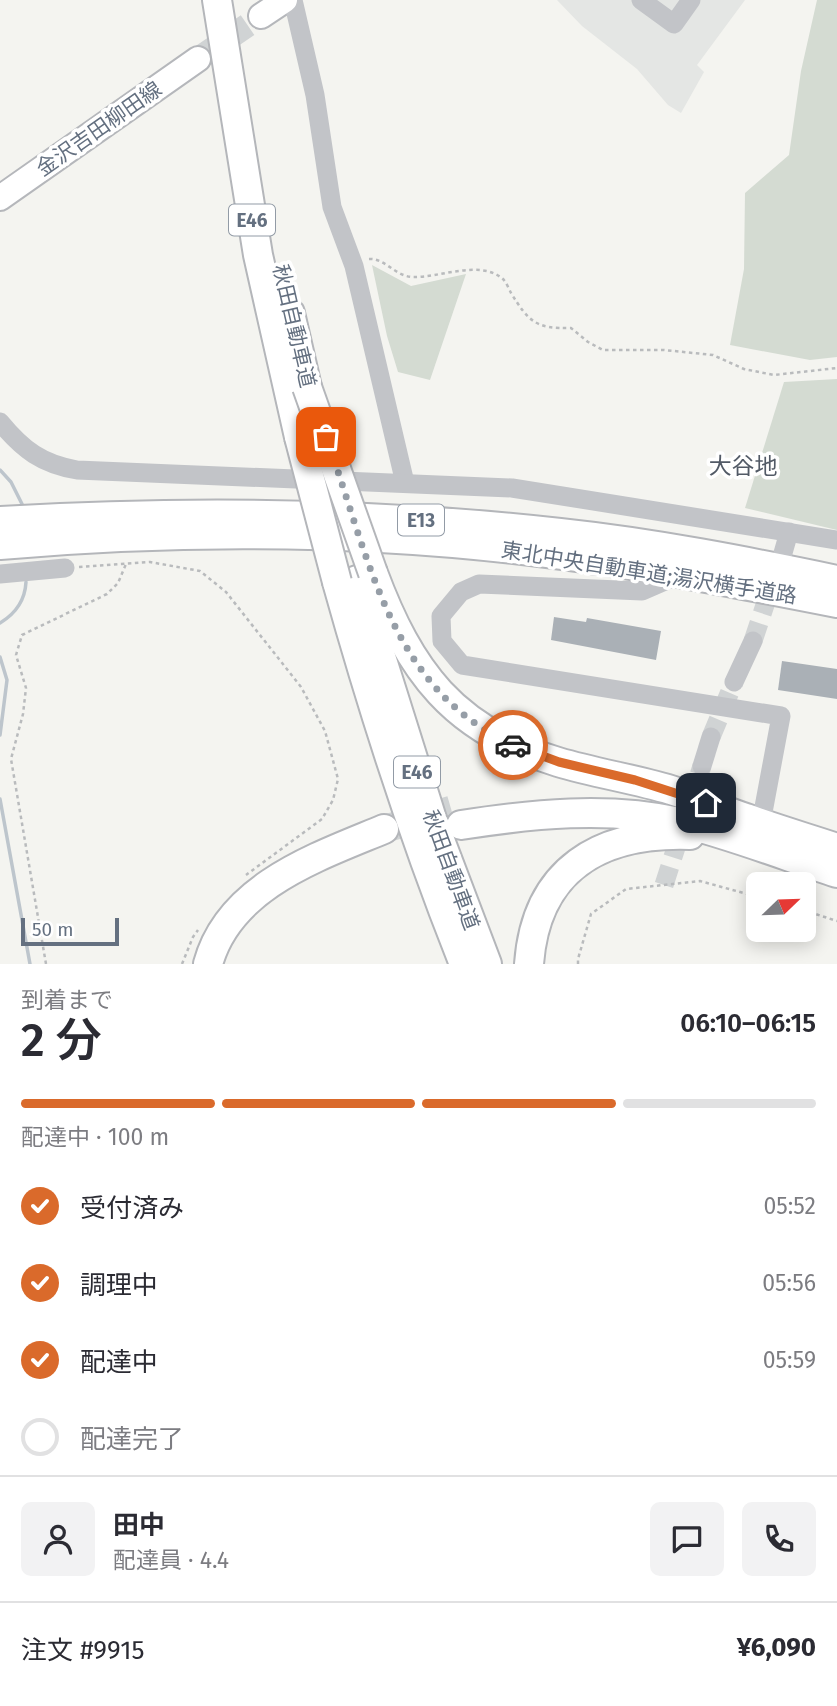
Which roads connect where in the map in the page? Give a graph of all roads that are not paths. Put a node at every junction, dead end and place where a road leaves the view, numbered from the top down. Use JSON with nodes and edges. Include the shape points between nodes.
{"nodes":[{"id":1,"x":217,"y":0,"type":"edge"},
{"id":2,"x":235,"y":0,"type":"edge"},
{"id":3,"x":285,"y":0,"type":"edge"},
{"id":4,"x":293,"y":0,"type":"edge"},
{"id":5,"x":642,"y":0,"type":"edge"},
{"id":6,"x":691,"y":0,"type":"edge"},
{"id":7,"x":261,"y":16,"type":"tunnel mouth"},
{"id":8,"x":198,"y":59,"type":"tunnel mouth"},
{"id":9,"x":0,"y":198,"type":"edge"},
{"id":10,"x":0,"y":422,"type":"edge"},
{"id":11,"x":405,"y":483,"type":"junction"},
{"id":12,"x":0,"y":521,"type":"edge"},
{"id":13,"x":789,"y":532,"type":"junction"},
{"id":14,"x":837,"y":540,"type":"edge"},
{"id":15,"x":0,"y":545,"type":"edge"},
{"id":16,"x":783,"y":553,"type":"dead end"},
{"id":17,"x":65,"y":568,"type":"road end"},
{"id":18,"x":681,"y":573,"type":"junction"},
{"id":19,"x":0,"y":574,"type":"edge"},
{"id":20,"x":355,"y":578,"type":"junction"},
{"id":21,"x":837,"y":580,"type":"edge"},
{"id":22,"x":837,"y":605,"type":"edge"},
{"id":23,"x":752,"y":641,"type":"tunnel mouth"},
{"id":24,"x":734,"y":682,"type":"tunnel mouth"},
{"id":25,"x":711,"y":737,"type":"tunnel mouth"},
{"id":26,"x":702,"y":766,"type":"tunnel mouth"},
{"id":27,"x":459,"y":817,"type":"tunnel mouth"},
{"id":28,"x":749,"y":828,"type":"junction"},
{"id":29,"x":837,"y":848,"type":"edge"},
{"id":30,"x":837,"y":873,"type":"edge"},
{"id":31,"x":208,"y":964,"type":"edge"},
{"id":32,"x":226,"y":964,"type":"edge"},
{"id":33,"x":447,"y":964,"type":"edge"},
{"id":34,"x":464,"y":964,"type":"edge"},
{"id":35,"x":487,"y":964,"type":"edge"},
{"id":36,"x":530,"y":964,"type":"edge"}],
"edges":[{"from":1,"to":20,"type":"highway","name":"秋田自動車道","number":"E46","bridge":true,"via":[[258,255],[299,437]]},
{"from":2,"to":20,"type":"highway","name":"秋田自動車道","number":"E46","bridge":true,"via":[[276,247]]},
{"from":3,"to":7,"type":"main road"},
{"from":4,"to":11,"type":"street","via":[[315,95],[332,208],[352,260]]},
{"from":5,"to":6,"type":"street","via":[[674,24]]},
{"from":8,"to":9,"type":"main road","name":"金沢吉田柳田線"},
{"from":10,"to":11,"type":"street","via":[[13,439],[44,461],[77,470]]},
{"from":11,"to":13,"type":"street","via":[[512,488]]},
{"from":12,"to":21,"type":"highway","name":"東北中央自動車道;湯沢横手道路","number":"E13","via":[[259,513],[453,522],[663,547]]},
{"from":13,"to":14,"type":"street"},
{"from":13,"to":16,"type":"street"},
{"from":15,"to":18,"type":"highway","name":"東北中央自動車道;湯沢横手道路","number":"E13","via":[[154,536],[373,539],[559,554]]},
{"from":17,"to":19,"type":"street"},
{"from":18,"to":22,"type":"highway","name":"東北中央自動車道;湯沢横手道路","number":"E13"},
{"from":18,"to":28,"type":"street","via":[[642,591],[479,584],[461,592],[441,616],[442,641],[462,665],[781,716]]},
{"from":20,"to":28,"type":"highway","via":[[390,618],[415,662],[448,703],[473,723],[559,762],[673,791]]},
{"from":20,"to":33,"type":"highway","via":[[356,672]]},
{"from":20,"to":34,"type":"highway","name":"秋田自動車道","number":"E46","via":[[372,705]]},
{"from":20,"to":35,"type":"highway","name":"秋田自動車道","number":"E46","via":[[432,819]]},
{"from":23,"to":24,"type":"street"},
{"from":25,"to":26,"type":"street"},
{"from":27,"to":28,"type":"highway","via":[[606,814],[698,827]]},
{"from":28,"to":29,"type":"highway"},
{"from":28,"to":30,"type":"highway"},
{"from":28,"to":36,"type":"highway","via":[[643,838],[596,852],[578,863],[546,897],[531,938]]},
{"from":31,"to":32,"type":"highway","via":[[222,931],[257,893],[311,860],[387,837],[273,903],[246,928]]}]}
